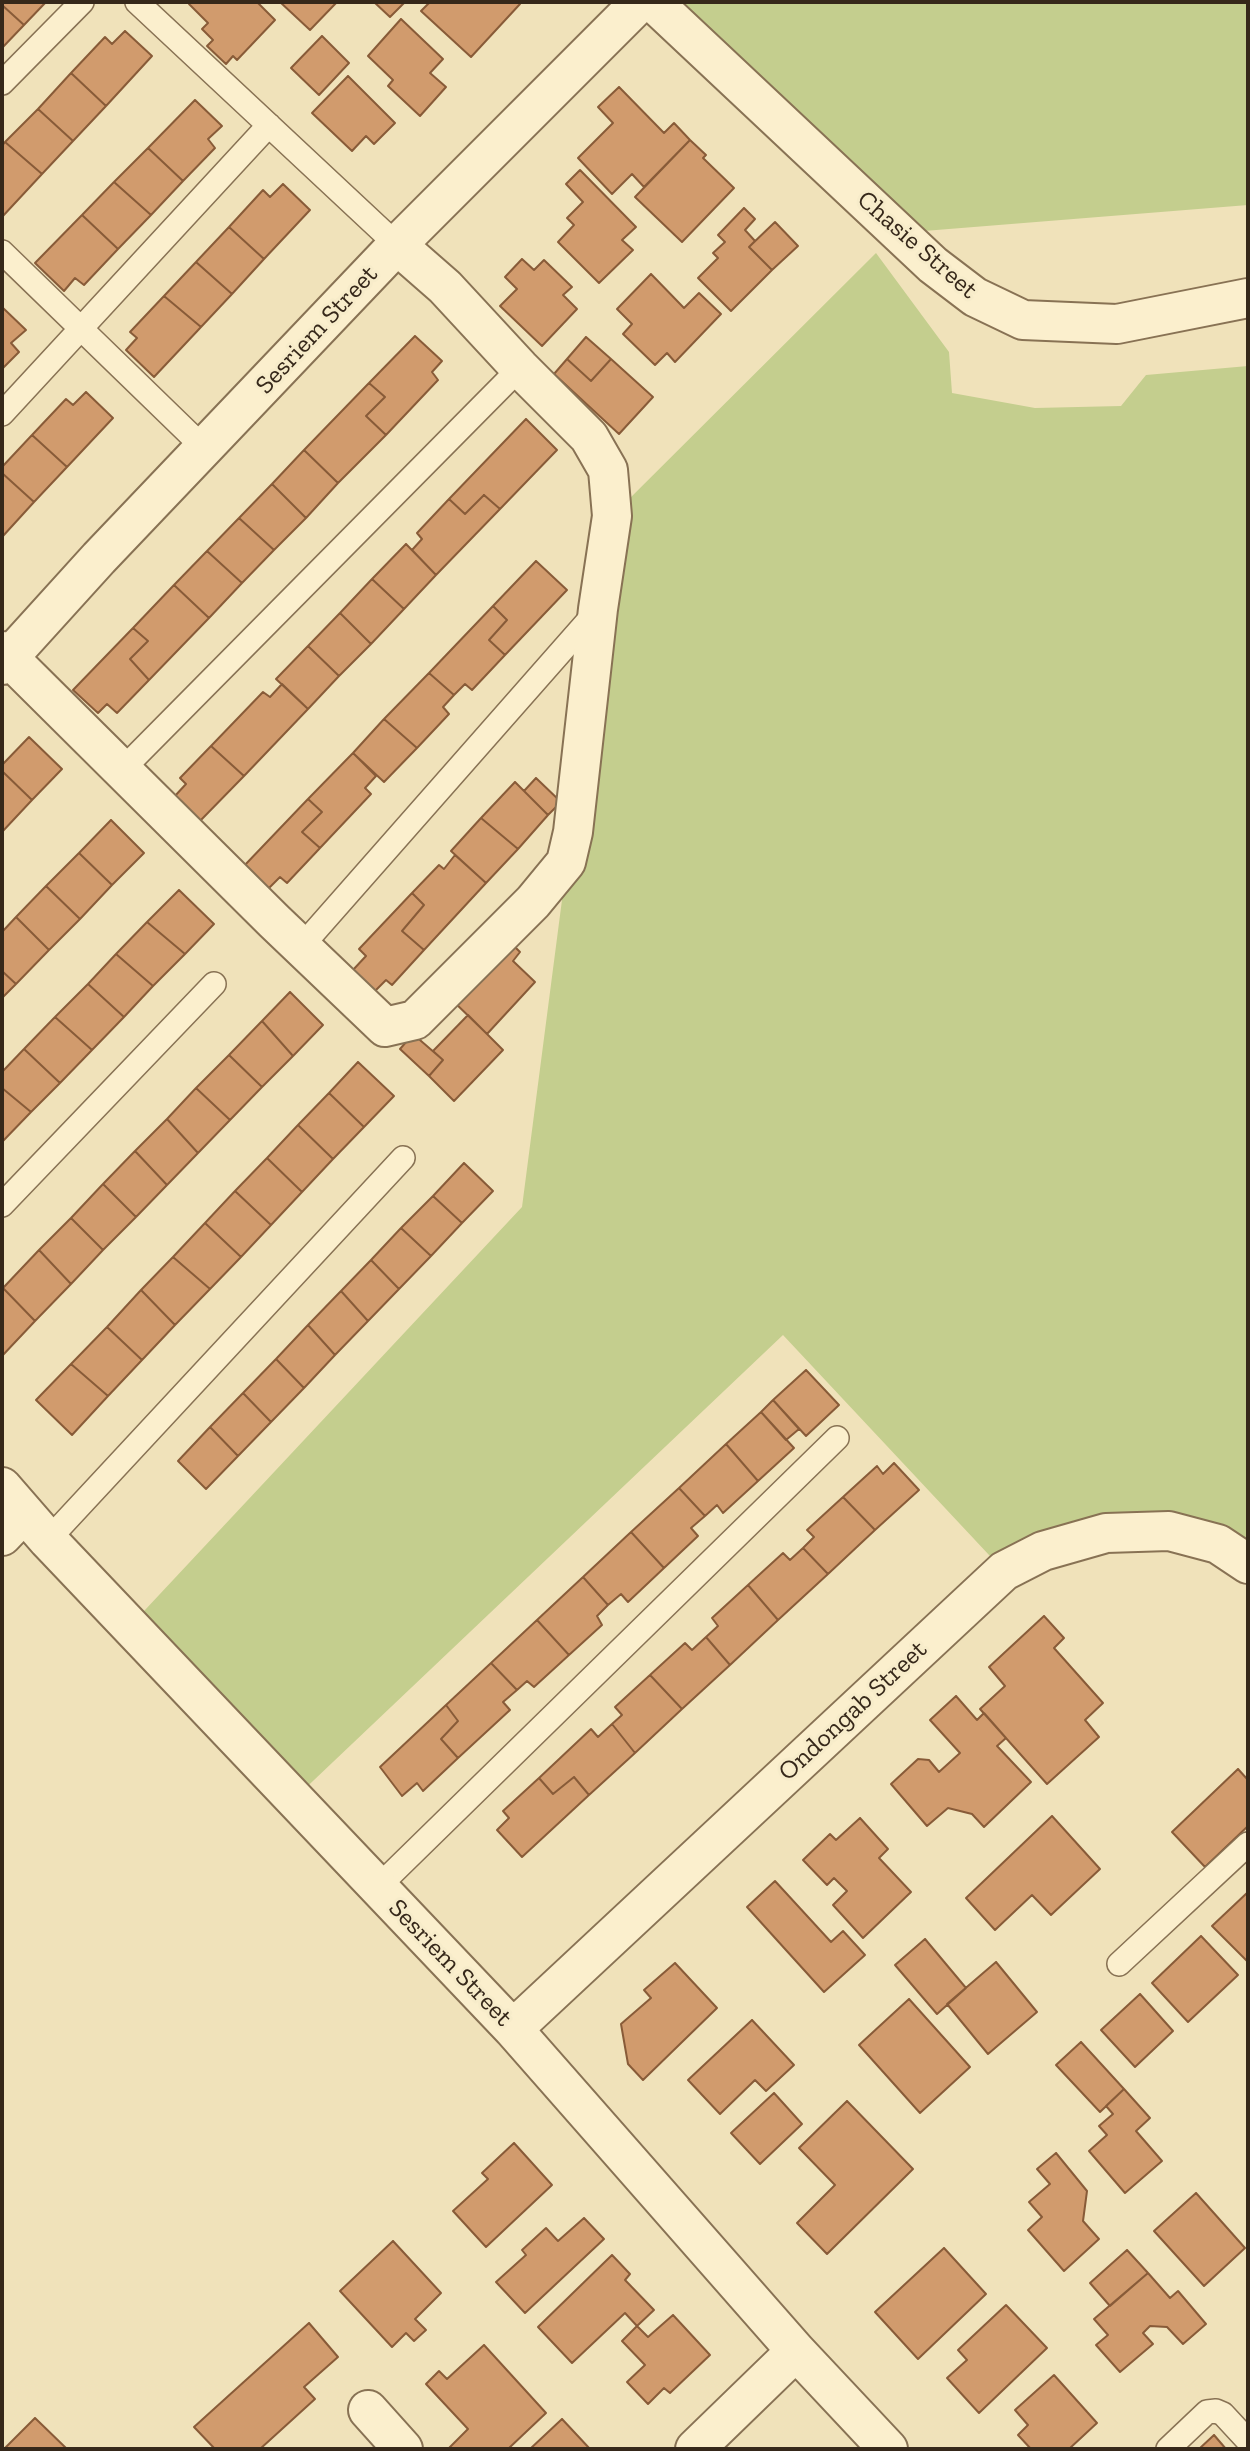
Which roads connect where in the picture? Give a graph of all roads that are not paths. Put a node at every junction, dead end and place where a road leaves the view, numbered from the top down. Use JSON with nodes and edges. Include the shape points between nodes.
{"nodes":[{"id":1,"x":82,"y":2,"type":"edge"},
{"id":2,"x":137,"y":2,"type":"edge"},
{"id":3,"x":640,"y":2,"type":"edge"},
{"id":4,"x":653,"y":2,"type":"edge"},
{"id":5,"x":2,"y":83,"type":"edge"},
{"id":6,"x":269,"y":125,"type":"junction"},
{"id":7,"x":397,"y":246,"type":"junction"},
{"id":8,"x":2,"y":252,"type":"edge"},
{"id":9,"x":1248,"y":298,"type":"edge"},
{"id":10,"x":81,"y":329,"type":"junction"},
{"id":11,"x":520,"y":368,"type":"junction"},
{"id":12,"x":2,"y":414,"type":"edge"},
{"id":13,"x":205,"y":449,"type":"junction"},
{"id":14,"x":598,"y":609,"type":"junction"},
{"id":15,"x":4,"y":658,"type":"edge"},
{"id":16,"x":122,"y":770,"type":"junction"},
{"id":17,"x":301,"y":947,"type":"junction"},
{"id":18,"x":214,"y":984,"type":"dead end"},
{"id":19,"x":403,"y":1158,"type":"dead end"},
{"id":20,"x":2,"y":1205,"type":"edge"},
{"id":21,"x":837,"y":1438,"type":"dead end"},
{"id":22,"x":19,"y":1519,"type":"edge"},
{"id":23,"x":1248,"y":1564,"type":"edge"},
{"id":24,"x":1248,"y":1844,"type":"edge"},
{"id":25,"x":378,"y":1887,"type":"junction"},
{"id":26,"x":1119,"y":1964,"type":"dead end"},
{"id":27,"x":513,"y":2029,"type":"junction"},
{"id":28,"x":796,"y":2351,"type":"junction"},
{"id":29,"x":368,"y":2410,"type":"dead end"},
{"id":30,"x":1248,"y":2441,"type":"edge"},
{"id":31,"x":403,"y":2449,"type":"edge"},
{"id":32,"x":695,"y":2449,"type":"edge"},
{"id":33,"x":888,"y":2449,"type":"edge"},
{"id":34,"x":1168,"y":2449,"type":"edge"}],
"edges":[{"from":1,"to":5,"type":"lane"},
{"from":2,"to":6,"type":"lane"},
{"from":3,"to":7,"type":"street","name":"Sesriem Street"},
{"from":4,"to":9,"type":"street","name":"Chasie Street","via":[[933,265],[975,297],[1023,320],[1117,324]]},
{"from":6,"to":7,"type":"lane"},
{"from":6,"to":10,"type":"lane"},
{"from":7,"to":11,"type":"street","via":[[445,287]]},
{"from":7,"to":13,"type":"street","name":"Sesriem Street"},
{"from":8,"to":10,"type":"lane"},
{"from":10,"to":12,"type":"lane"},
{"from":10,"to":13,"type":"lane"},
{"from":11,"to":14,"type":"street","via":[[589,437],[608,470],[612,516]]},
{"from":11,"to":16,"type":"lane"},
{"from":13,"to":15,"type":"street","name":"Sesriem Street"},
{"from":14,"to":17,"type":"lane"},
{"from":14,"to":17,"type":"street","via":[[573,832],[566,862],[533,902],[415,1020],[384,1027]]},
{"from":15,"to":16,"type":"street"},
{"from":16,"to":17,"type":"street"},
{"from":18,"to":20,"type":"lane"},
{"from":19,"to":22,"type":"lane"},
{"from":21,"to":25,"type":"lane"},
{"from":22,"to":25,"type":"street","name":"Sesriem Street"},
{"from":23,"to":27,"type":"street","name":"Ondongab Street","via":[[1218,1544],[1169,1531],[1107,1533],[1043,1551],[1004,1571]]},
{"from":24,"to":26,"type":"lane"},
{"from":25,"to":27,"type":"street","name":"Sesriem Street"},
{"from":27,"to":28,"type":"street","name":"Sesriem Street"},
{"from":28,"to":32,"type":"street"},
{"from":28,"to":33,"type":"street","name":"Sesriem Street"},
{"from":29,"to":31,"type":"street"},
{"from":30,"to":34,"type":"lane","via":[[1216,2411],[1206,2412]]}]}
